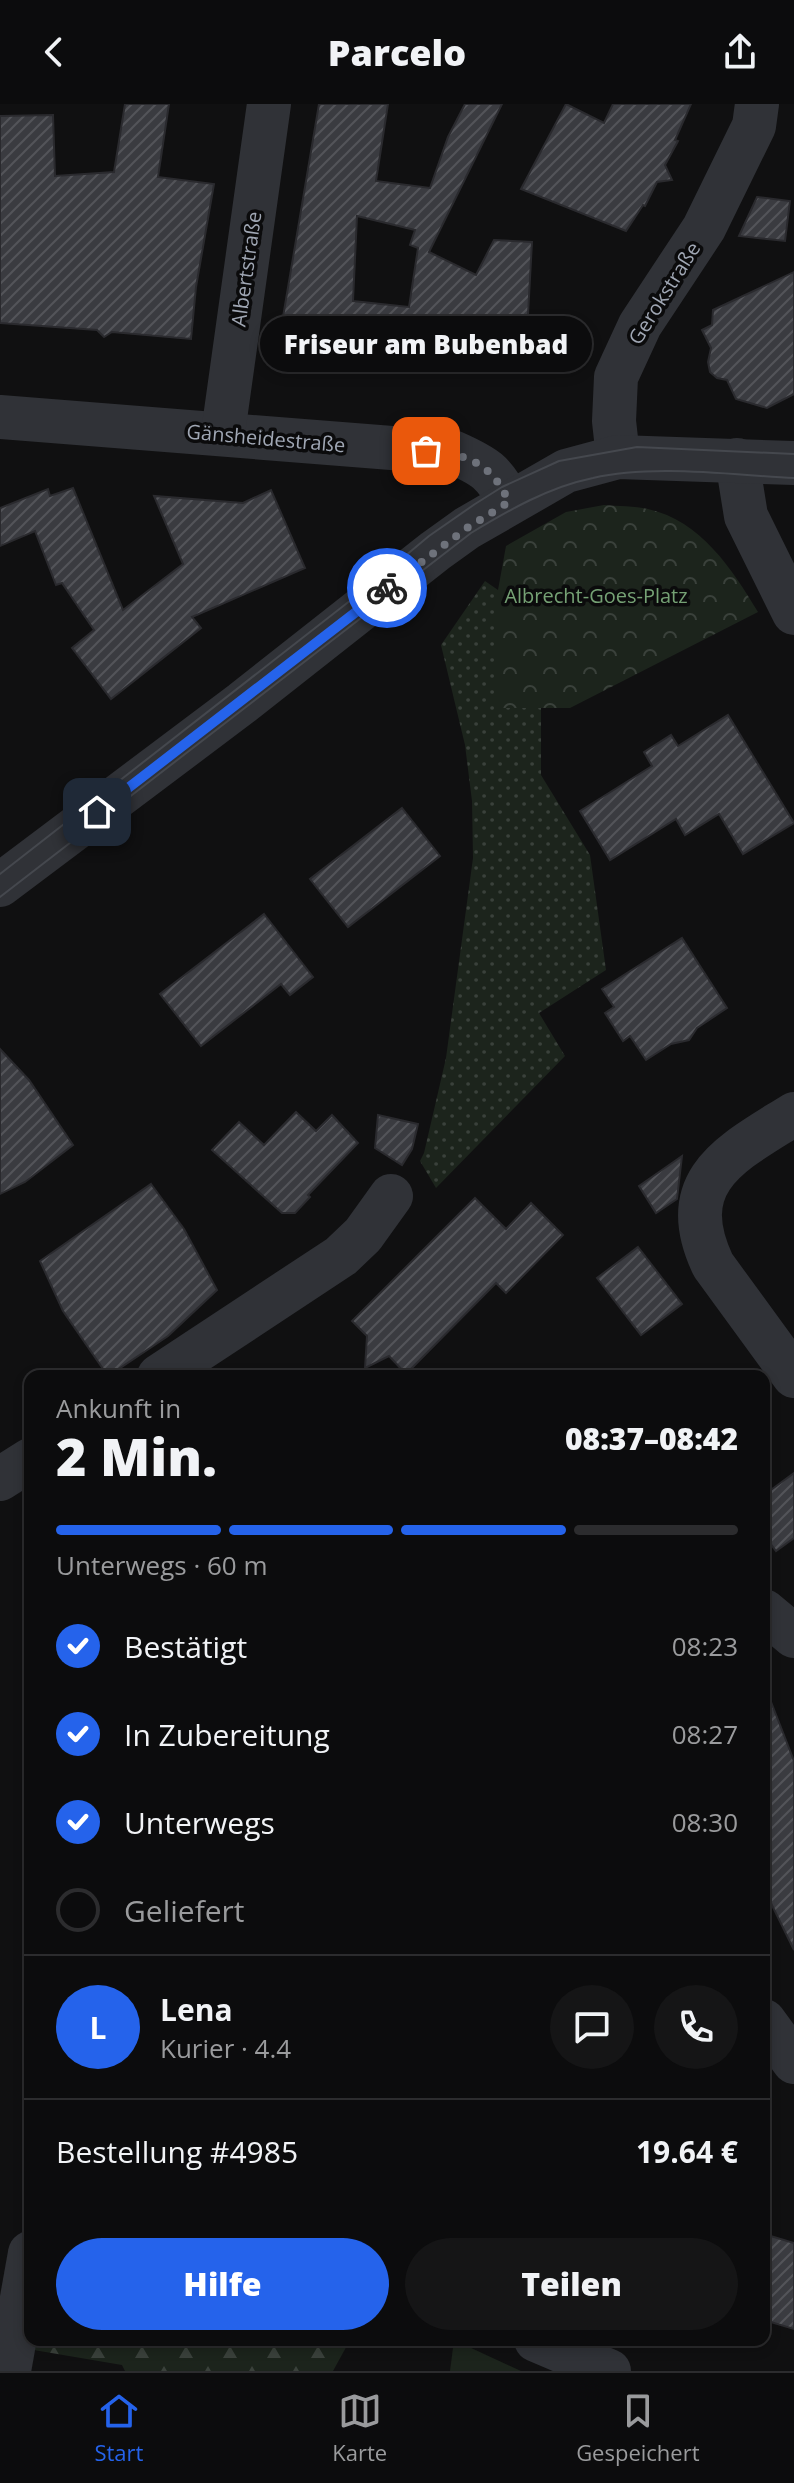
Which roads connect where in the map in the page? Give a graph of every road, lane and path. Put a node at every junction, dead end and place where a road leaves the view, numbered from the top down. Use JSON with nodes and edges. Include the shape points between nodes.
{"nodes":[{"id":1,"x":269,"y":104,"type":"edge"},
{"id":2,"x":757,"y":104,"type":"edge"},
{"id":3,"x":0,"y":417,"type":"edge"},
{"id":4,"x":223,"y":433,"type":"junction"},
{"id":5,"x":618,"y":457,"type":"junction"},
{"id":6,"x":737,"y":460,"type":"junction"},
{"id":7,"x":794,"y":463,"type":"edge"},
{"id":8,"x":509,"y":502,"type":"junction"},
{"id":9,"x":794,"y":613,"type":"edge"},
{"id":10,"x":0,"y":885,"type":"edge"},
{"id":11,"x":794,"y":1114,"type":"edge"},
{"id":12,"x":391,"y":1196,"type":"dead end"},
{"id":13,"x":168,"y":1370,"type":"edge"},
{"id":14,"x":794,"y":1376,"type":"edge"},
{"id":15,"x":24,"y":1464,"type":"edge"},
{"id":16,"x":0,"y":1479,"type":"edge"},
{"id":17,"x":0,"y":1489,"type":"edge"},
{"id":18,"x":24,"y":1495,"type":"edge"},
{"id":19,"x":770,"y":1616,"type":"edge"},
{"id":20,"x":794,"y":1636,"type":"edge"},
{"id":21,"x":770,"y":2029,"type":"edge"},
{"id":22,"x":794,"y":2062,"type":"edge"},
{"id":23,"x":24,"y":2287,"type":"edge"},
{"id":24,"x":550,"y":2346,"type":"edge"},
{"id":25,"x":9,"y":2371,"type":"edge"},
{"id":26,"x":609,"y":2371,"type":"edge"}],
"edges":[{"from":1,"to":4,"type":"street","name":"Albertstraße"},
{"from":2,"to":5,"type":"street","name":"Gerokstraße","via":[[754,126],[704,228],[640,325],[616,377]]},
{"from":3,"to":4,"type":"street","name":"Gänsheidestraße"},
{"from":4,"to":8,"type":"street","name":"Gänsheidestraße","via":[[455,453],[486,467]]},
{"from":5,"to":6,"type":"street"},
{"from":5,"to":8,"type":"street","via":[[566,471]]},
{"from":6,"to":7,"type":"street"},
{"from":6,"to":9,"type":"street","via":[[746,516]]},
{"from":8,"to":10,"type":"street","via":[[435,551]]},
{"from":11,"to":14,"type":"street","via":[[729,1155],[715,1170],[701,1207],[700,1227],[713,1265]]},
{"from":12,"to":13,"type":"street","via":[[341,1256]]},
{"from":15,"to":16,"type":"street"},
{"from":17,"to":18,"type":"street"},
{"from":19,"to":20,"type":"street"},
{"from":21,"to":22,"type":"street"},
{"from":23,"to":25,"type":"street"},
{"from":24,"to":26,"type":"street"}]}
